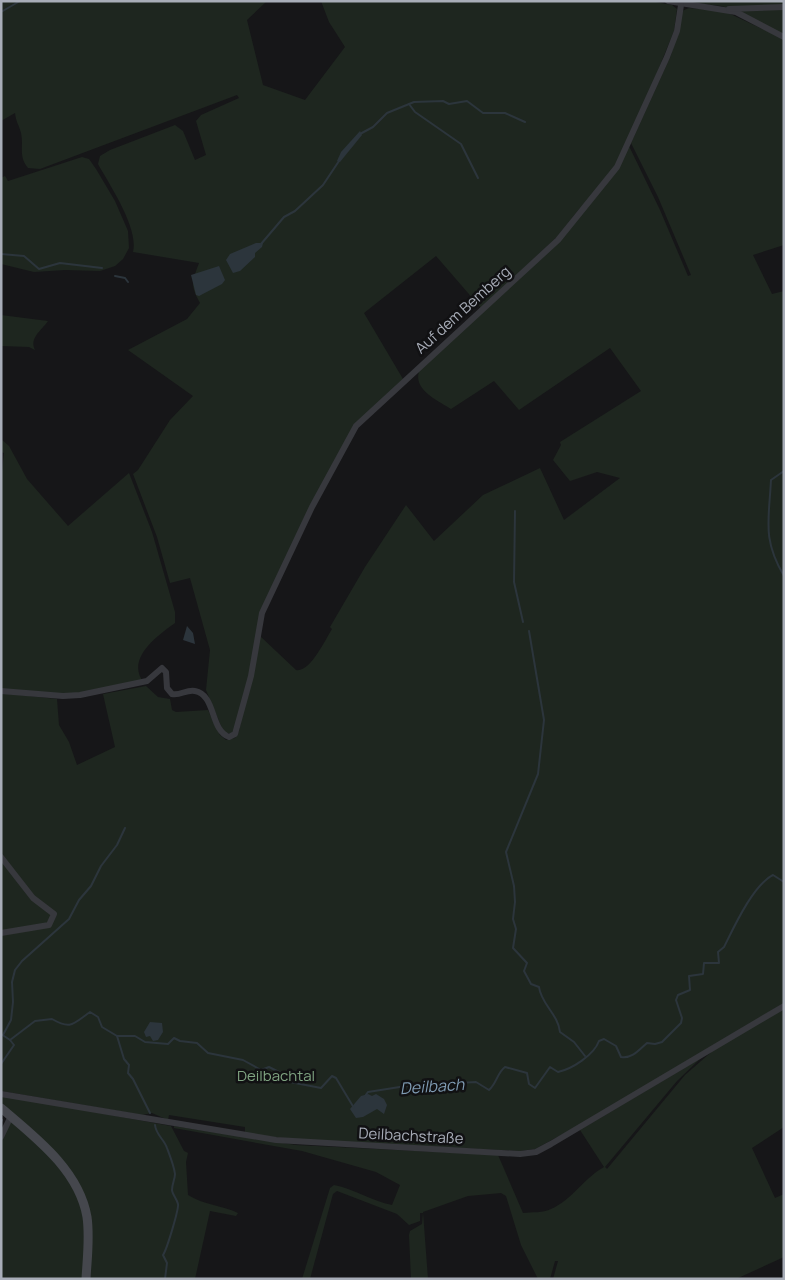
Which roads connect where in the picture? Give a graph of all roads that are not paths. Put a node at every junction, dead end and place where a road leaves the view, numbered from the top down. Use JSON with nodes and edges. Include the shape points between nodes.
{"nodes":[{"id":1,"x":668,"y":1,"type":"edge"},
{"id":2,"x":681,"y":5,"type":"junction"},
{"id":3,"x":784,"y":7,"type":"edge"},
{"id":4,"x":726,"y":10,"type":"junction"},
{"id":5,"x":784,"y":36,"type":"edge"},
{"id":6,"x":1,"y":691,"type":"edge"},
{"id":7,"x":1,"y":857,"type":"edge"},
{"id":8,"x":1,"y":933,"type":"edge"},
{"id":9,"x":784,"y":1006,"type":"edge"},
{"id":10,"x":1,"y":1094,"type":"edge"},
{"id":11,"x":1,"y":1108,"type":"edge"},
{"id":12,"x":11,"y":1116,"type":"junction"},
{"id":13,"x":1,"y":1137,"type":"edge"},
{"id":14,"x":86,"y":1279,"type":"edge"}],
"edges":[{"from":1,"to":2,"type":"street"},
{"from":2,"to":4,"type":"street"},
{"from":2,"to":6,"type":"street","name":"Auf dem Bemberg","via":[[677,31],[667,57],[617,167],[558,240],[356,426],[312,507],[262,613],[237,731],[229,737],[222,733],[202,695],[195,691],[172,694],[167,688],[166,672],[162,668],[147,681],[80,695]]},
{"from":3,"to":4,"type":"street"},
{"from":4,"to":5,"type":"street","via":[[750,18]]},
{"from":7,"to":8,"type":"street","via":[[33,898],[54,914],[49,925]]},
{"from":9,"to":10,"type":"street","name":"Deilbachstraße","via":[[551,1144],[536,1152],[520,1154],[276,1140]]},
{"from":11,"to":12,"type":"main road"},
{"from":12,"to":13,"type":"street"},
{"from":12,"to":14,"type":"main road","via":[[47,1148],[81,1198],[88,1224]]}]}
